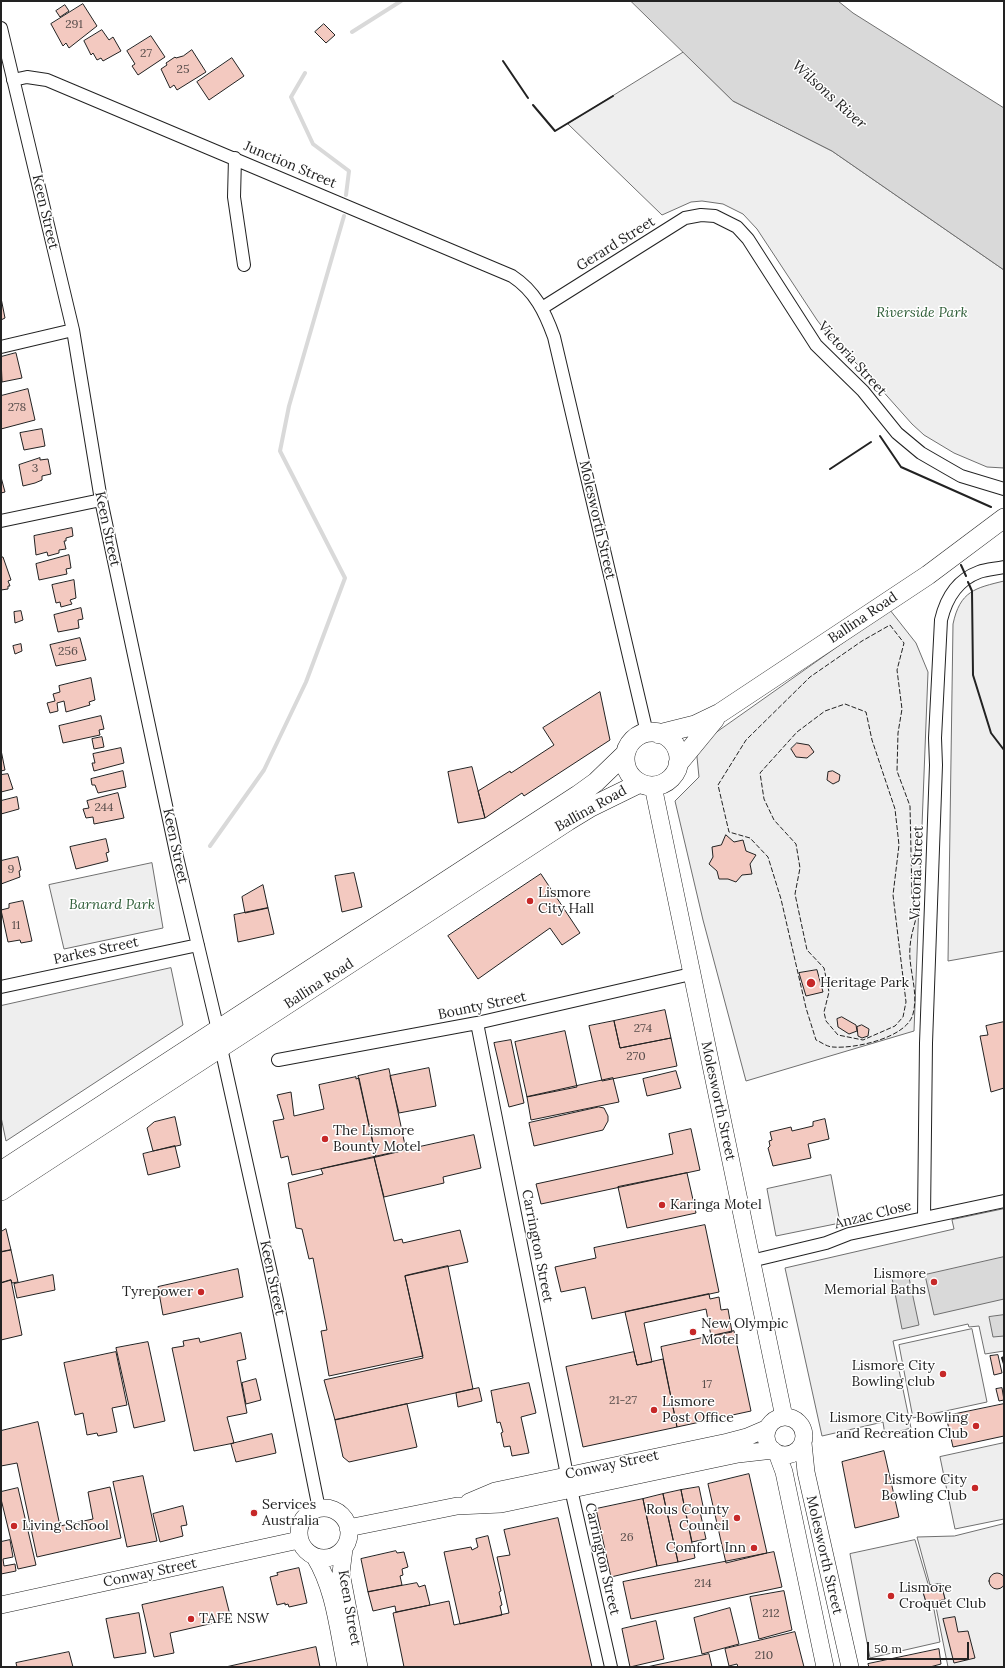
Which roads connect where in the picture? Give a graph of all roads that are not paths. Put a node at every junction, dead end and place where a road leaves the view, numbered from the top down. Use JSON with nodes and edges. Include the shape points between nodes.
{"nodes":[{"id":1,"x":1,"y":28,"type":"edge"},
{"id":2,"x":5,"y":60,"type":"edge"},
{"id":3,"x":13,"y":80,"type":"junction"},
{"id":4,"x":235,"y":158,"type":"junction"},
{"id":5,"x":709,"y":215,"type":"joint"},
{"id":6,"x":244,"y":264,"type":"dead end"},
{"id":7,"x":542,"y":308,"type":"junction"},
{"id":8,"x":73,"y":330,"type":"junction"},
{"id":9,"x":1,"y":347,"type":"edge"},
{"id":10,"x":1004,"y":490,"type":"edge"},
{"id":11,"x":101,"y":500,"type":"junction"},
{"id":12,"x":1003,"y":519,"type":"edge"},
{"id":13,"x":1,"y":521,"type":"edge"},
{"id":14,"x":1004,"y":567,"type":"edge"},
{"id":15,"x":720,"y":713,"type":"junction"},
{"id":16,"x":653,"y":733,"type":"junction"},
{"id":17,"x":625,"y":754,"type":"junction"},
{"id":18,"x":678,"y":764,"type":"junction"},
{"id":19,"x":646,"y":785,"type":"junction"},
{"id":20,"x":198,"y":946,"type":"junction"},
{"id":21,"x":691,"y":974,"type":"junction"},
{"id":22,"x":1,"y":987,"type":"edge"},
{"id":23,"x":477,"y":1023,"type":"junction"},
{"id":24,"x":219,"y":1039,"type":"junction"},
{"id":25,"x":278,"y":1060,"type":"dead end"},
{"id":26,"x":1,"y":1172,"type":"edge"},
{"id":27,"x":1,"y":1191,"type":"edge"},
{"id":28,"x":1004,"y":1201,"type":"edge"},
{"id":29,"x":924,"y":1218,"type":"junction"},
{"id":30,"x":751,"y":1261,"type":"junction"},
{"id":31,"x":784,"y":1417,"type":"junction"},
{"id":32,"x":768,"y":1428,"type":"junction"},
{"id":33,"x":802,"y":1443,"type":"junction"},
{"id":34,"x":775,"y":1451,"type":"junction"},
{"id":35,"x":569,"y":1482,"type":"junction"},
{"id":36,"x":458,"y":1506,"type":"junction"},
{"id":37,"x":319,"y":1509,"type":"junction"},
{"id":38,"x":348,"y":1528,"type":"junction"},
{"id":39,"x":299,"y":1540,"type":"junction"},
{"id":40,"x":344,"y":1549,"type":"junction"},
{"id":41,"x":315,"y":1557,"type":"junction"},
{"id":42,"x":1,"y":1605,"type":"edge"},
{"id":43,"x":346,"y":1667,"type":"edge"},
{"id":44,"x":360,"y":1667,"type":"edge"},
{"id":45,"x":611,"y":1667,"type":"edge"},
{"id":46,"x":825,"y":1667,"type":"edge"},
{"id":47,"x":850,"y":1667,"type":"edge"}],
"edges":[{"from":1,"to":2,"type":"street","name":"Keen Street"},
{"from":2,"to":3,"type":"street","name":"Keen Street"},
{"from":3,"to":4,"type":"street","name":"Junction Street","via":[[27,77],[47,80]]},
{"from":3,"to":8,"type":"street","name":"Keen Street"},
{"from":4,"to":6,"type":"street","via":[[234,198]]},
{"from":4,"to":7,"type":"street","name":"Junction Street","via":[[512,276],[528,288]]},
{"from":5,"to":7,"type":"street","name":"Gerard Street","via":[[693,216],[676,223]]},
{"from":5,"to":10,"type":"street","name":"Victoria Street","via":[[729,222],[743,233],[816,345],[863,390],[887,422],[909,444],[961,476]]},
{"from":7,"to":16,"type":"street","name":"Molesworth Street","via":[[554,337]]},
{"from":8,"to":9,"type":"street"},
{"from":8,"to":11,"type":"street","name":"Keen Street"},
{"from":11,"to":13,"type":"street"},
{"from":11,"to":20,"type":"street","name":"Keen Street"},
{"from":12,"to":15,"type":"main road","name":"Ballina Road","via":[[928,575]]},
{"from":14,"to":29,"type":"street","name":"Victoria Street","via":[[979,572],[962,582],[946,602],[940,620],[926,1043]]},
{"from":15,"to":16,"type":"main road","name":"Ballina Road","via":[[695,725]]},
{"from":15,"to":18,"type":"main road","name":"Ballina Road"},
{"from":16,"to":17,"type":"main road","via":[[633,740]]},
{"from":16,"to":18,"type":"main road","via":[[672,742],[678,756]]},
{"from":17,"to":19,"type":"main road","via":[[629,774]]},
{"from":17,"to":24,"type":"main road","name":"Ballina Road","via":[[578,796]]},
{"from":18,"to":19,"type":"main road","via":[[672,777],[660,785]]},
{"from":19,"to":21,"type":"street","name":"Molesworth Street"},
{"from":19,"to":24,"type":"main road","name":"Ballina Road","via":[[591,807]]},
{"from":20,"to":22,"type":"street","name":"Parkes Street"},
{"from":20,"to":24,"type":"street","name":"Keen Street"},
{"from":21,"to":23,"type":"street","name":"Bounty Street"},
{"from":21,"to":30,"type":"street","name":"Molesworth Street"},
{"from":23,"to":25,"type":"street","name":"Bounty Street"},
{"from":23,"to":35,"type":"street","name":"Carrington Street"},
{"from":24,"to":26,"type":"main road","name":"Ballina Road"},
{"from":24,"to":27,"type":"main road","name":"Ballina Road"},
{"from":24,"to":37,"type":"street","name":"Keen Street","via":[[277,1300]]},
{"from":28,"to":29,"type":"street","name":"Anzac Close"},
{"from":29,"to":30,"type":"street","name":"Anzac Close","via":[[849,1234],[826,1243]]},
{"from":30,"to":31,"type":"street","name":"Molesworth Street"},
{"from":31,"to":32,"type":"street","via":[[775,1420]]},
{"from":31,"to":33,"type":"street","via":[[794,1419],[800,1425],[804,1434]]},
{"from":32,"to":34,"type":"street","via":[[767,1440]]},
{"from":32,"to":35,"type":"street","name":"Conway Street","via":[[748,1437]]},
{"from":33,"to":34,"type":"street","via":[[794,1452],[785,1455]]},
{"from":33,"to":47,"type":"street","name":"Molesworth Street","via":[[806,1472]]},
{"from":34,"to":35,"type":"street","name":"Conway Street","via":[[738,1454]]},
{"from":34,"to":46,"type":"street","name":"Molesworth Street","via":[[784,1472]]},
{"from":35,"to":36,"type":"street","name":"Conway Street","via":[[495,1491]]},
{"from":35,"to":36,"type":"street","name":"Conway Street","via":[[501,1504]]},
{"from":35,"to":45,"type":"street","name":"Carrington Street"},
{"from":36,"to":38,"type":"street","name":"Conway Street"},
{"from":37,"to":38,"type":"street","via":[[327,1508],[341,1515]]},
{"from":37,"to":39,"type":"street","via":[[305,1517],[301,1524]]},
{"from":38,"to":40,"type":"street"},
{"from":39,"to":41,"type":"street","via":[[308,1553]]},
{"from":39,"to":42,"type":"street","name":"Conway Street"},
{"from":40,"to":41,"type":"street","via":[[331,1558]]},
{"from":40,"to":44,"type":"street","name":"Keen Street","via":[[341,1573]]},
{"from":41,"to":43,"type":"street","name":"Keen Street","via":[[331,1593]]}]}
